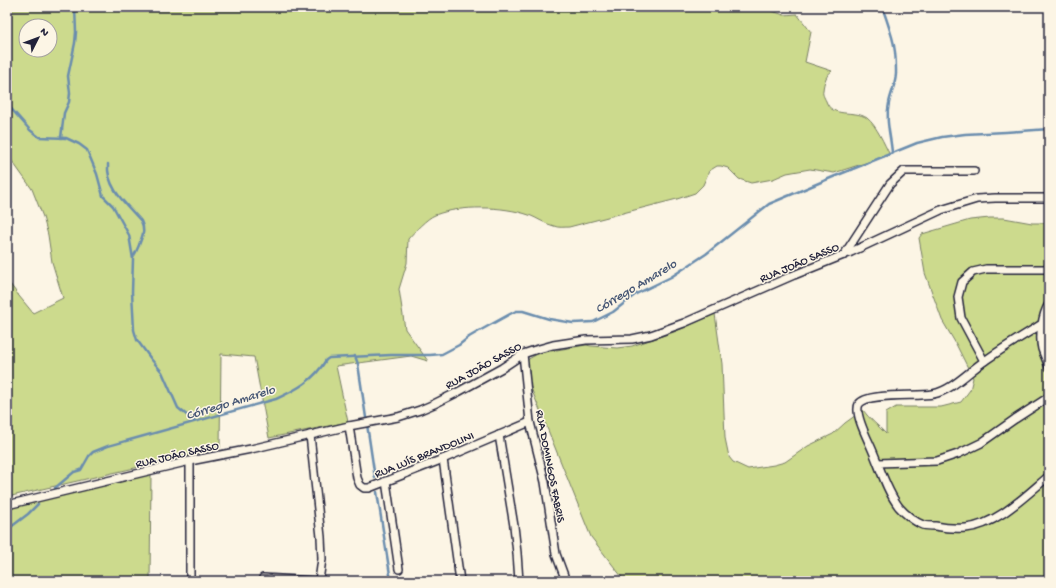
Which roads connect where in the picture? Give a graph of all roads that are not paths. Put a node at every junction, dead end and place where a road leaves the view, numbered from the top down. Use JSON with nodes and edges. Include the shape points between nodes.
{"nodes":[{"id":1,"x":974,"y":171,"type":"dead end"},
{"id":2,"x":1049,"y":198,"type":"edge"},
{"id":3,"x":844,"y":255,"type":"junction"},
{"id":4,"x":1049,"y":269,"type":"edge"},
{"id":5,"x":1049,"y":304,"type":"edge"},
{"id":6,"x":1042,"y":324,"type":"junction"},
{"id":7,"x":523,"y":354,"type":"junction"},
{"id":8,"x":984,"y":361,"type":"junction"},
{"id":9,"x":1049,"y":367,"type":"edge"},
{"id":10,"x":1049,"y":397,"type":"edge"},
{"id":11,"x":530,"y":422,"type":"junction"},
{"id":12,"x":349,"y":426,"type":"junction"},
{"id":13,"x":310,"y":435,"type":"junction"},
{"id":14,"x":499,"y":435,"type":"junction"},
{"id":15,"x":443,"y":459,"type":"junction"},
{"id":16,"x":190,"y":461,"type":"junction"},
{"id":17,"x":878,"y":463,"type":"junction"},
{"id":18,"x":1049,"y":476,"type":"edge"},
{"id":19,"x":386,"y":481,"type":"junction"},
{"id":20,"x":7,"y":504,"type":"edge"},
{"id":21,"x":399,"y":569,"type":"dead end"},
{"id":22,"x":263,"y":578,"type":"dead end"},
{"id":23,"x":190,"y":581,"type":"edge"},
{"id":24,"x":315,"y":581,"type":"edge"},
{"id":25,"x":319,"y":581,"type":"edge"},
{"id":26,"x":460,"y":581,"type":"edge"},
{"id":27,"x":518,"y":581,"type":"edge"},
{"id":28,"x":566,"y":581,"type":"edge"}],
"edges":[{"from":1,"to":3,"type":"street","via":[[904,172],[890,184]]},
{"from":2,"to":3,"type":"street","name":"RUA JOÃO SASSO","via":[[995,198],[965,202],[940,210]]},
{"from":3,"to":7,"type":"street","name":"RUA JOÃO SASSO","via":[[651,335],[632,339],[569,342]]},
{"from":4,"to":8,"type":"street","via":[[986,269],[973,272],[962,282],[958,297],[961,318]]},
{"from":5,"to":6,"type":"street"},
{"from":6,"to":8,"type":"street"},
{"from":6,"to":9,"type":"street","via":[[1042,347]]},
{"from":7,"to":11,"type":"street","name":"RUA DOMINGOS FABRIS"},
{"from":7,"to":12,"type":"street","name":"RUA JOÃO SASSO","via":[[464,389],[420,410]]},
{"from":8,"to":17,"type":"street","via":[[942,391],[932,394],[875,397],[859,404],[862,428]]},
{"from":10,"to":17,"type":"street","via":[[981,442],[958,454],[937,461]]},
{"from":11,"to":14,"type":"street","name":"RUA LUÍS BRANDOLINI"},
{"from":11,"to":28,"type":"street","name":"RUA DOMINGOS FABRIS","via":[[545,482],[556,554]]},
{"from":12,"to":13,"type":"street","name":"RUA JOÃO SASSO"},
{"from":12,"to":19,"type":"street","name":"RUA LUÍS BRANDOLINI","via":[[360,485],[369,488]]},
{"from":13,"to":16,"type":"street","name":"RUA JOÃO SASSO"},
{"from":13,"to":25,"type":"street","via":[[321,537]]},
{"from":14,"to":15,"type":"street","name":"RUA LUÍS BRANDOLINI"},
{"from":14,"to":27,"type":"street","via":[[514,526]]},
{"from":15,"to":19,"type":"street","name":"RUA LUÍS BRANDOLINI"},
{"from":15,"to":26,"type":"street"},
{"from":16,"to":20,"type":"street","name":"RUA JOÃO SASSO"},
{"from":16,"to":23,"type":"street"},
{"from":17,"to":18,"type":"street","via":[[890,494],[900,508],[924,525],[949,528],[967,528],[986,523],[1004,513]]},
{"from":19,"to":21,"type":"street"},
{"from":22,"to":24,"type":"street"}]}
